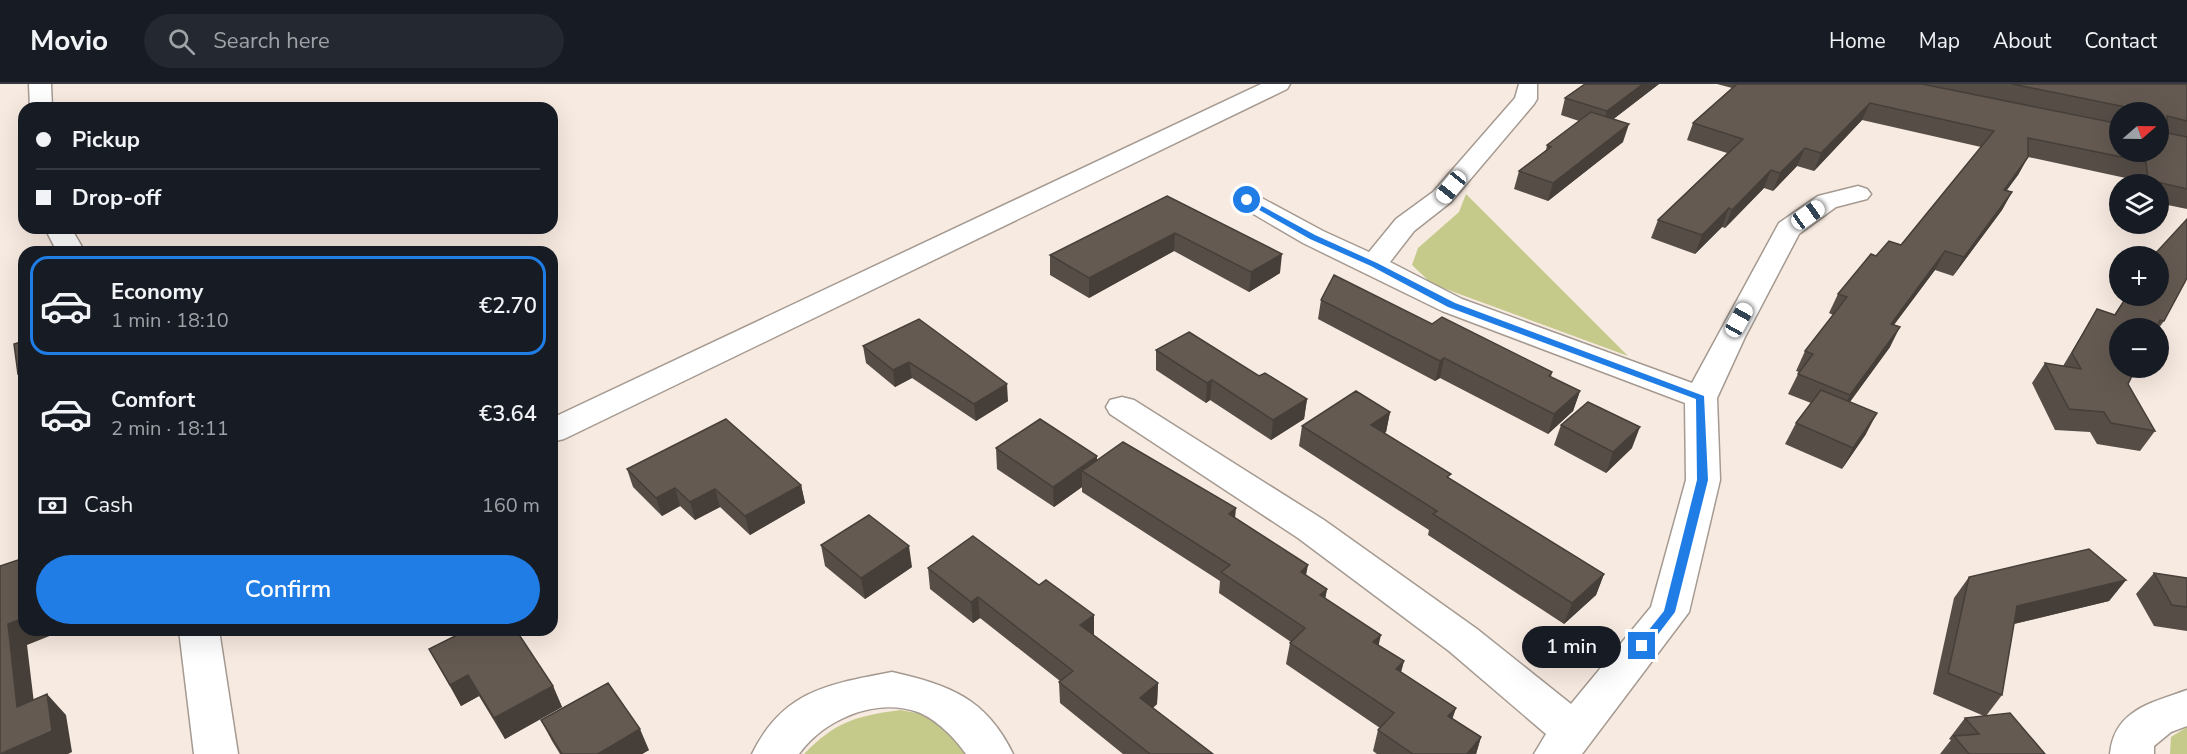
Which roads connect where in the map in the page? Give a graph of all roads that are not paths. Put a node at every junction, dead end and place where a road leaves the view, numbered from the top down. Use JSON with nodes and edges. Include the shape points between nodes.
{"nodes":[{"id":1,"x":40,"y":84,"type":"edge"},
{"id":2,"x":1280,"y":84,"type":"edge"},
{"id":3,"x":1528,"y":87,"type":"dead end"},
{"id":4,"x":41,"y":102,"type":"edge"},
{"id":5,"x":1858,"y":194,"type":"dead end"},
{"id":6,"x":1247,"y":200,"type":"dead end"},
{"id":7,"x":1374,"y":265,"type":"junction"},
{"id":8,"x":1701,"y":398,"type":"junction"},
{"id":9,"x":1122,"y":407,"type":"dead end"},
{"id":10,"x":558,"y":427,"type":"edge"},
{"id":11,"x":200,"y":636,"type":"edge"},
{"id":12,"x":2187,"y":708,"type":"edge"},
{"id":13,"x":1565,"y":743,"type":"edge"},
{"id":14,"x":216,"y":754,"type":"edge"},
{"id":15,"x":774,"y":754,"type":"edge"},
{"id":16,"x":991,"y":754,"type":"edge"},
{"id":17,"x":2132,"y":754,"type":"edge"}],
"edges":[{"from":1,"to":4,"type":"street"},
{"from":2,"to":10,"type":"street"},
{"from":3,"to":7,"type":"street","via":[[1526,99],[1442,197],[1405,225]]},
{"from":5,"to":8,"type":"street","via":[[1827,201],[1788,229]]},
{"from":6,"to":7,"type":"street"},
{"from":7,"to":8,"type":"street","via":[[1452,305]]},
{"from":8,"to":13,"type":"street","via":[[1703,480],[1669,612]]},
{"from":9,"to":13,"type":"street","via":[[1311,529],[1462,640]]},
{"from":11,"to":14,"type":"street"},
{"from":12,"to":17,"type":"street","via":[[2156,719],[2133,738]]},
{"from":15,"to":16,"type":"street","via":[[791,731],[829,702],[892,690],[931,698],[971,726]]}]}
